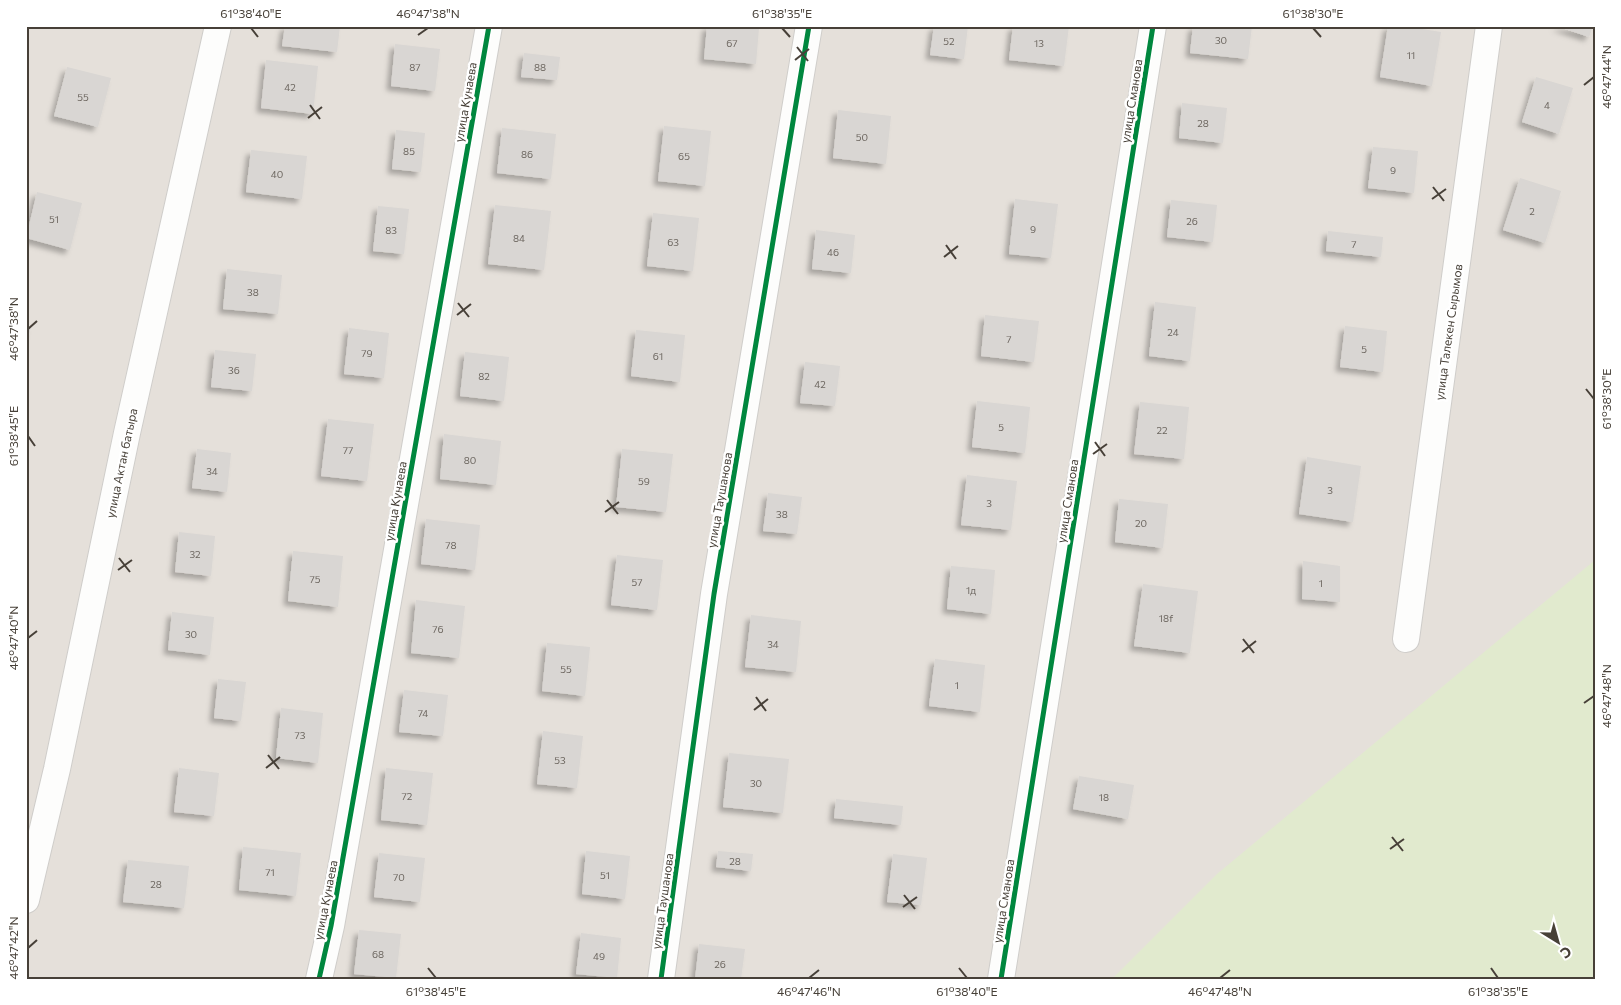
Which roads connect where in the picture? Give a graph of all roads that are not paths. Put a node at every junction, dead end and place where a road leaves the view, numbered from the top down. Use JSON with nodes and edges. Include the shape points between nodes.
{"nodes":[{"id":1,"x":218,"y":26,"type":"edge"},
{"id":2,"x":489,"y":26,"type":"edge"},
{"id":3,"x":809,"y":26,"type":"edge"},
{"id":4,"x":1153,"y":26,"type":"edge"},
{"id":5,"x":1489,"y":26,"type":"edge"},
{"id":6,"x":1406,"y":638,"type":"dead end"},
{"id":7,"x":26,"y":900,"type":"edge"},
{"id":8,"x":319,"y":979,"type":"edge"},
{"id":9,"x":661,"y":979,"type":"edge"},
{"id":10,"x":1001,"y":979,"type":"edge"}],
"edges":[{"from":1,"to":7,"type":"street","name":"улица Актан батыра"},
{"from":2,"to":8,"type":"street","name":"улица Кунаева"},
{"from":3,"to":9,"type":"street","name":"улица Таушанова","via":[[714,594]]},
{"from":4,"to":10,"type":"street","name":"улица Сманова"},
{"from":5,"to":6,"type":"street","name":"улица Талекен Сырымов"}]}
